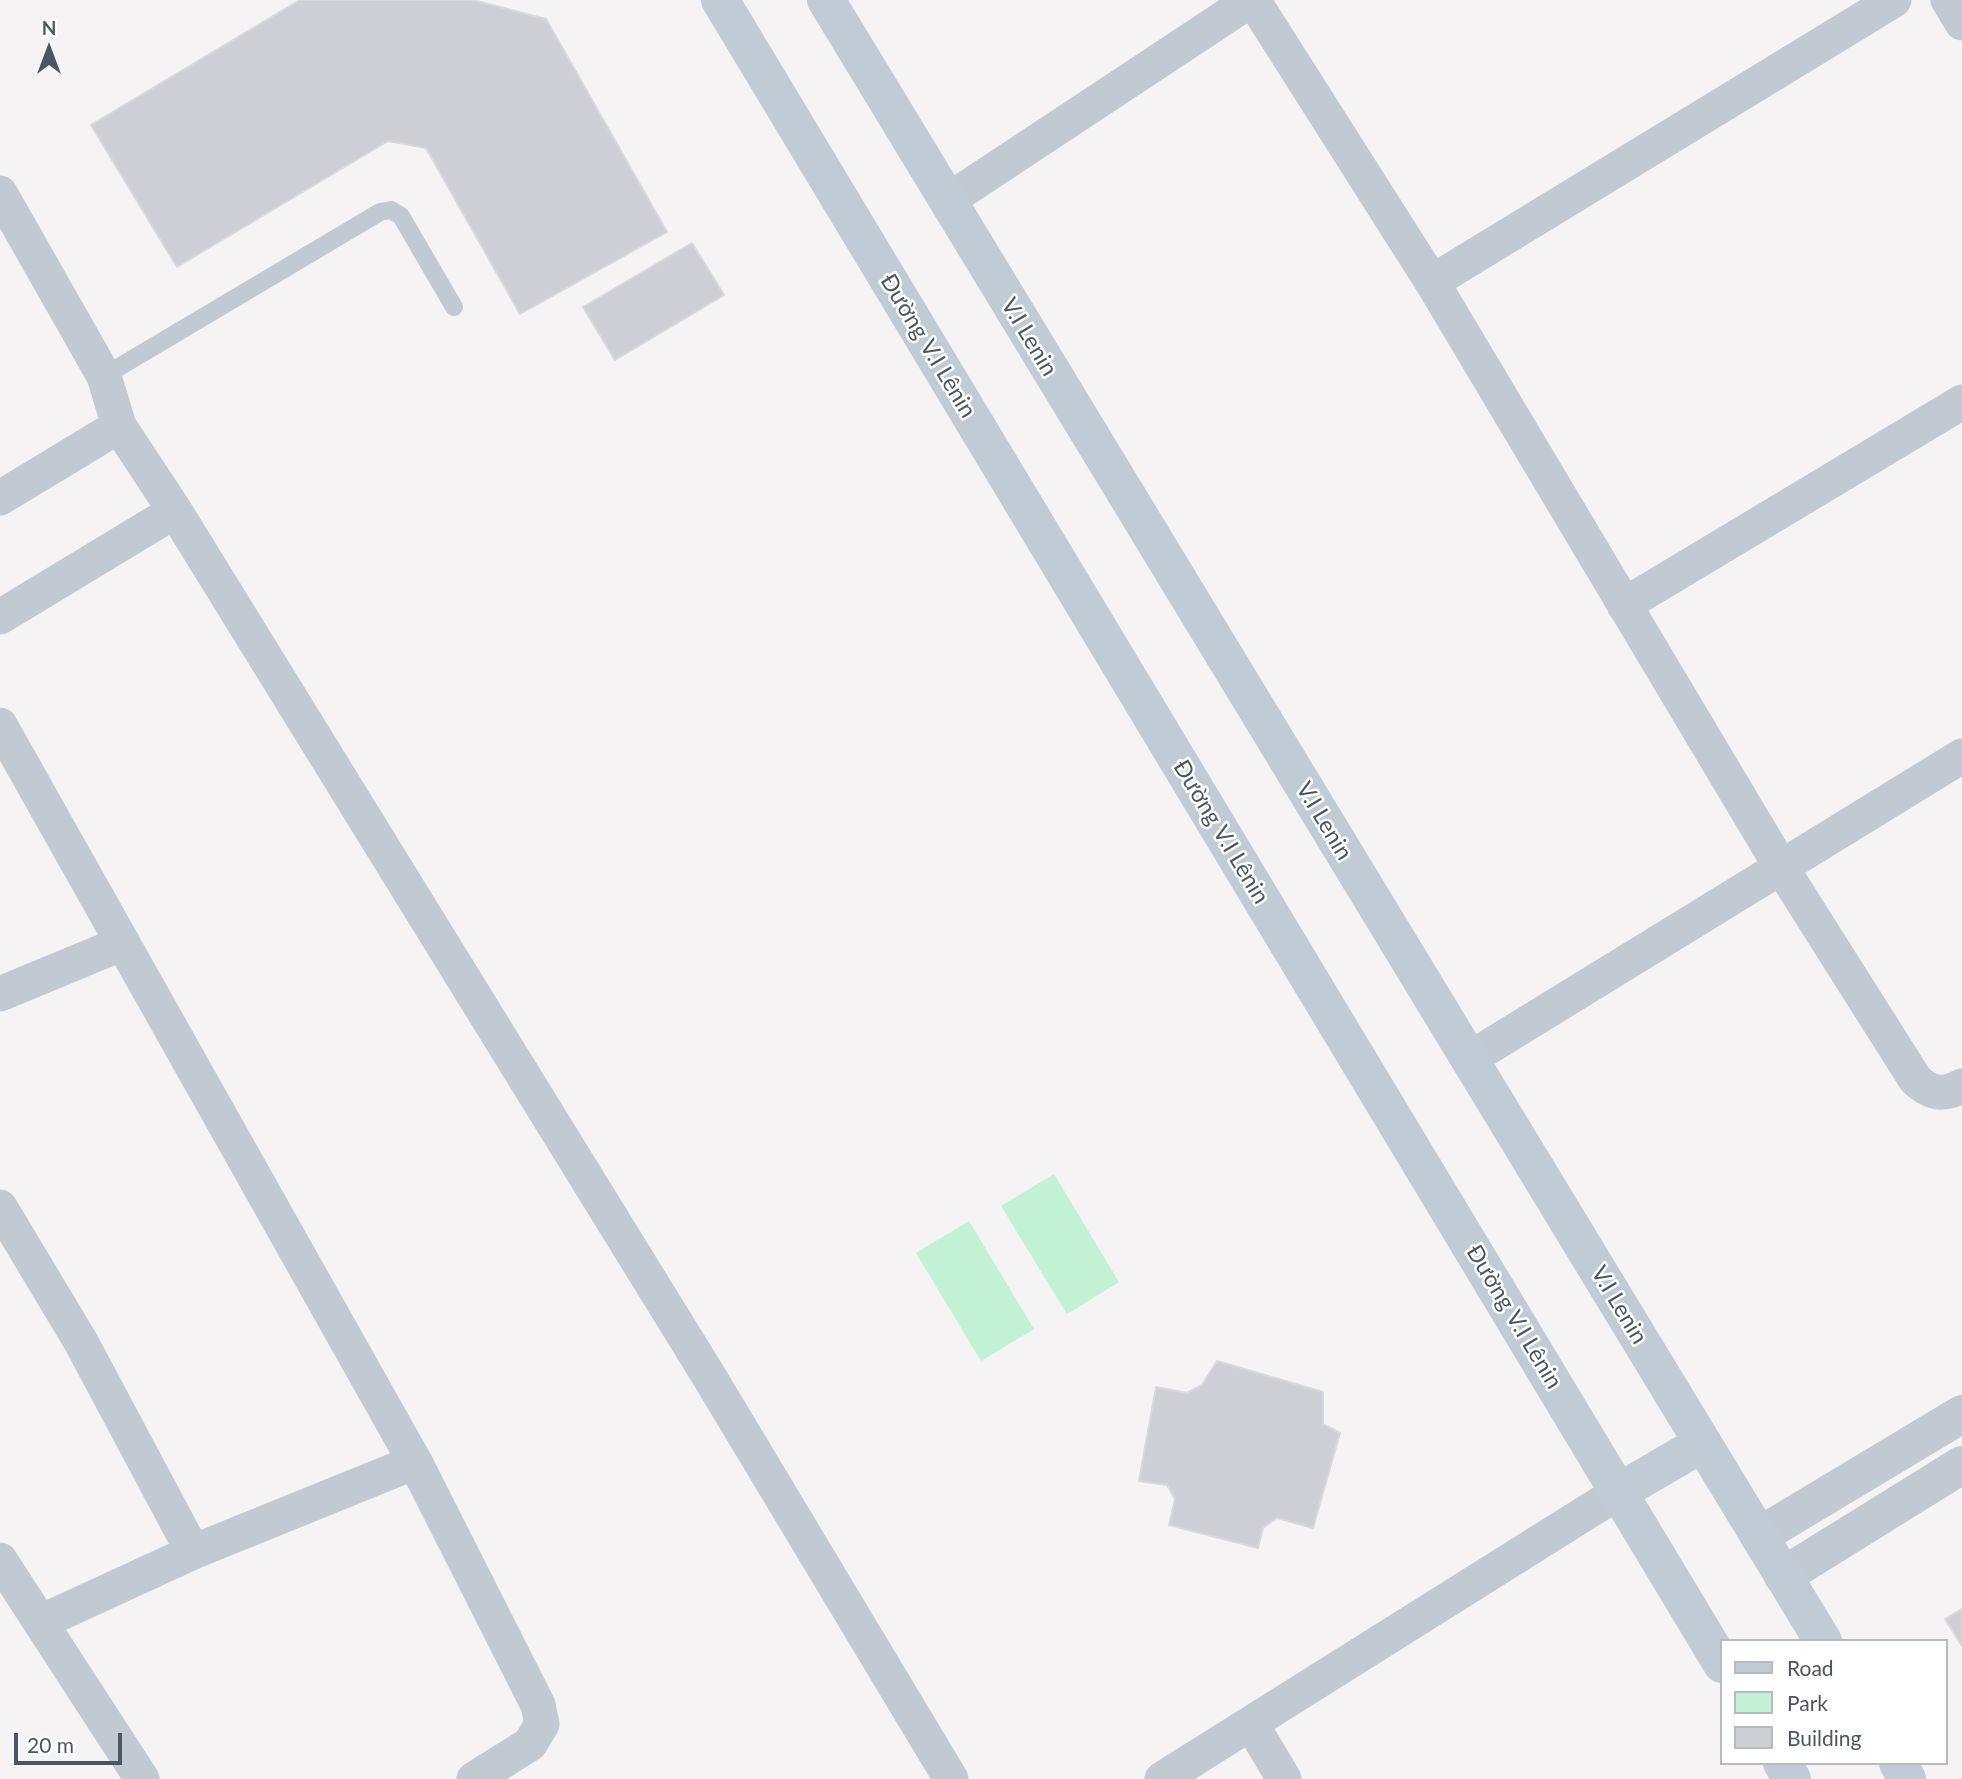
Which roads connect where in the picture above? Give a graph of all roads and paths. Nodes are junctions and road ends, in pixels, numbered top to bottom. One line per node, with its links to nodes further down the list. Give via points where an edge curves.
1 (720, 0): 30 (main road, Đường V.I Lênin)
2 (827, 0): 8 (main road, V.I Lenin)
3 (1252, 0): 8 (street); 9 (street)
4 (1894, 0): 9 (street)
5 (1948, 0): 6 (street)
6 (1962, 23)
7 (0, 193): 11 (street)
8 (947, 201): 23 (main road, V.I Lenin)
9 (1432, 282): 16 (street)
10 (454, 307): 11 (lane, via 401,216 391,210 380,212)
11 (104, 376): 13 (street)
12 (1962, 402): 16 (street)
13 (119, 426): 14 (street); 15 (street)
14 (0, 498)
15 (175, 511): 17 (street); 41 (street, via 700,1362)
16 (1624, 605): 20 (street)
17 (0, 617)
18 (0, 725): 21 (street)
19 (1962, 756): 20 (street)
20 (1781, 867): 23 (street); 24 (street, via 1914,1079 1936,1093)
21 (123, 943): 22 (street); 28 (street)
22 (0, 994)
23 (1469, 1059): 27 (main road, V.I Lenin)
24 (1962, 1086)
25 (0, 1208): 32 (street, via 80,1342)
26 (1962, 1414): 31 (street)
27 (1703, 1443): 30 (main road); 31 (main road, V.I Lenin)
28 (415, 1462): 32 (street); 40 (street, via 542,1716 539,1733 530,1744)
29 (1962, 1465): 34 (street)
30 (1619, 1493): 37 (main road, Đường V.I Lênin); 38 (street)
31 (1759, 1536): 34 (main road, V.I Lenin)
32 (193, 1552): 35 (street)
33 (0, 1560): 35 (street)
34 (1783, 1576): 36 (main road, V.I Lenin)
35 (41, 1622): 39 (street)
36 (1822, 1639)
37 (1720, 1661)
38 (1252, 1725): 42 (street); 43 (street)
39 (142, 1779)
40 (474, 1779)
41 (951, 1779)
42 (1162, 1779)
43 (1284, 1779)

